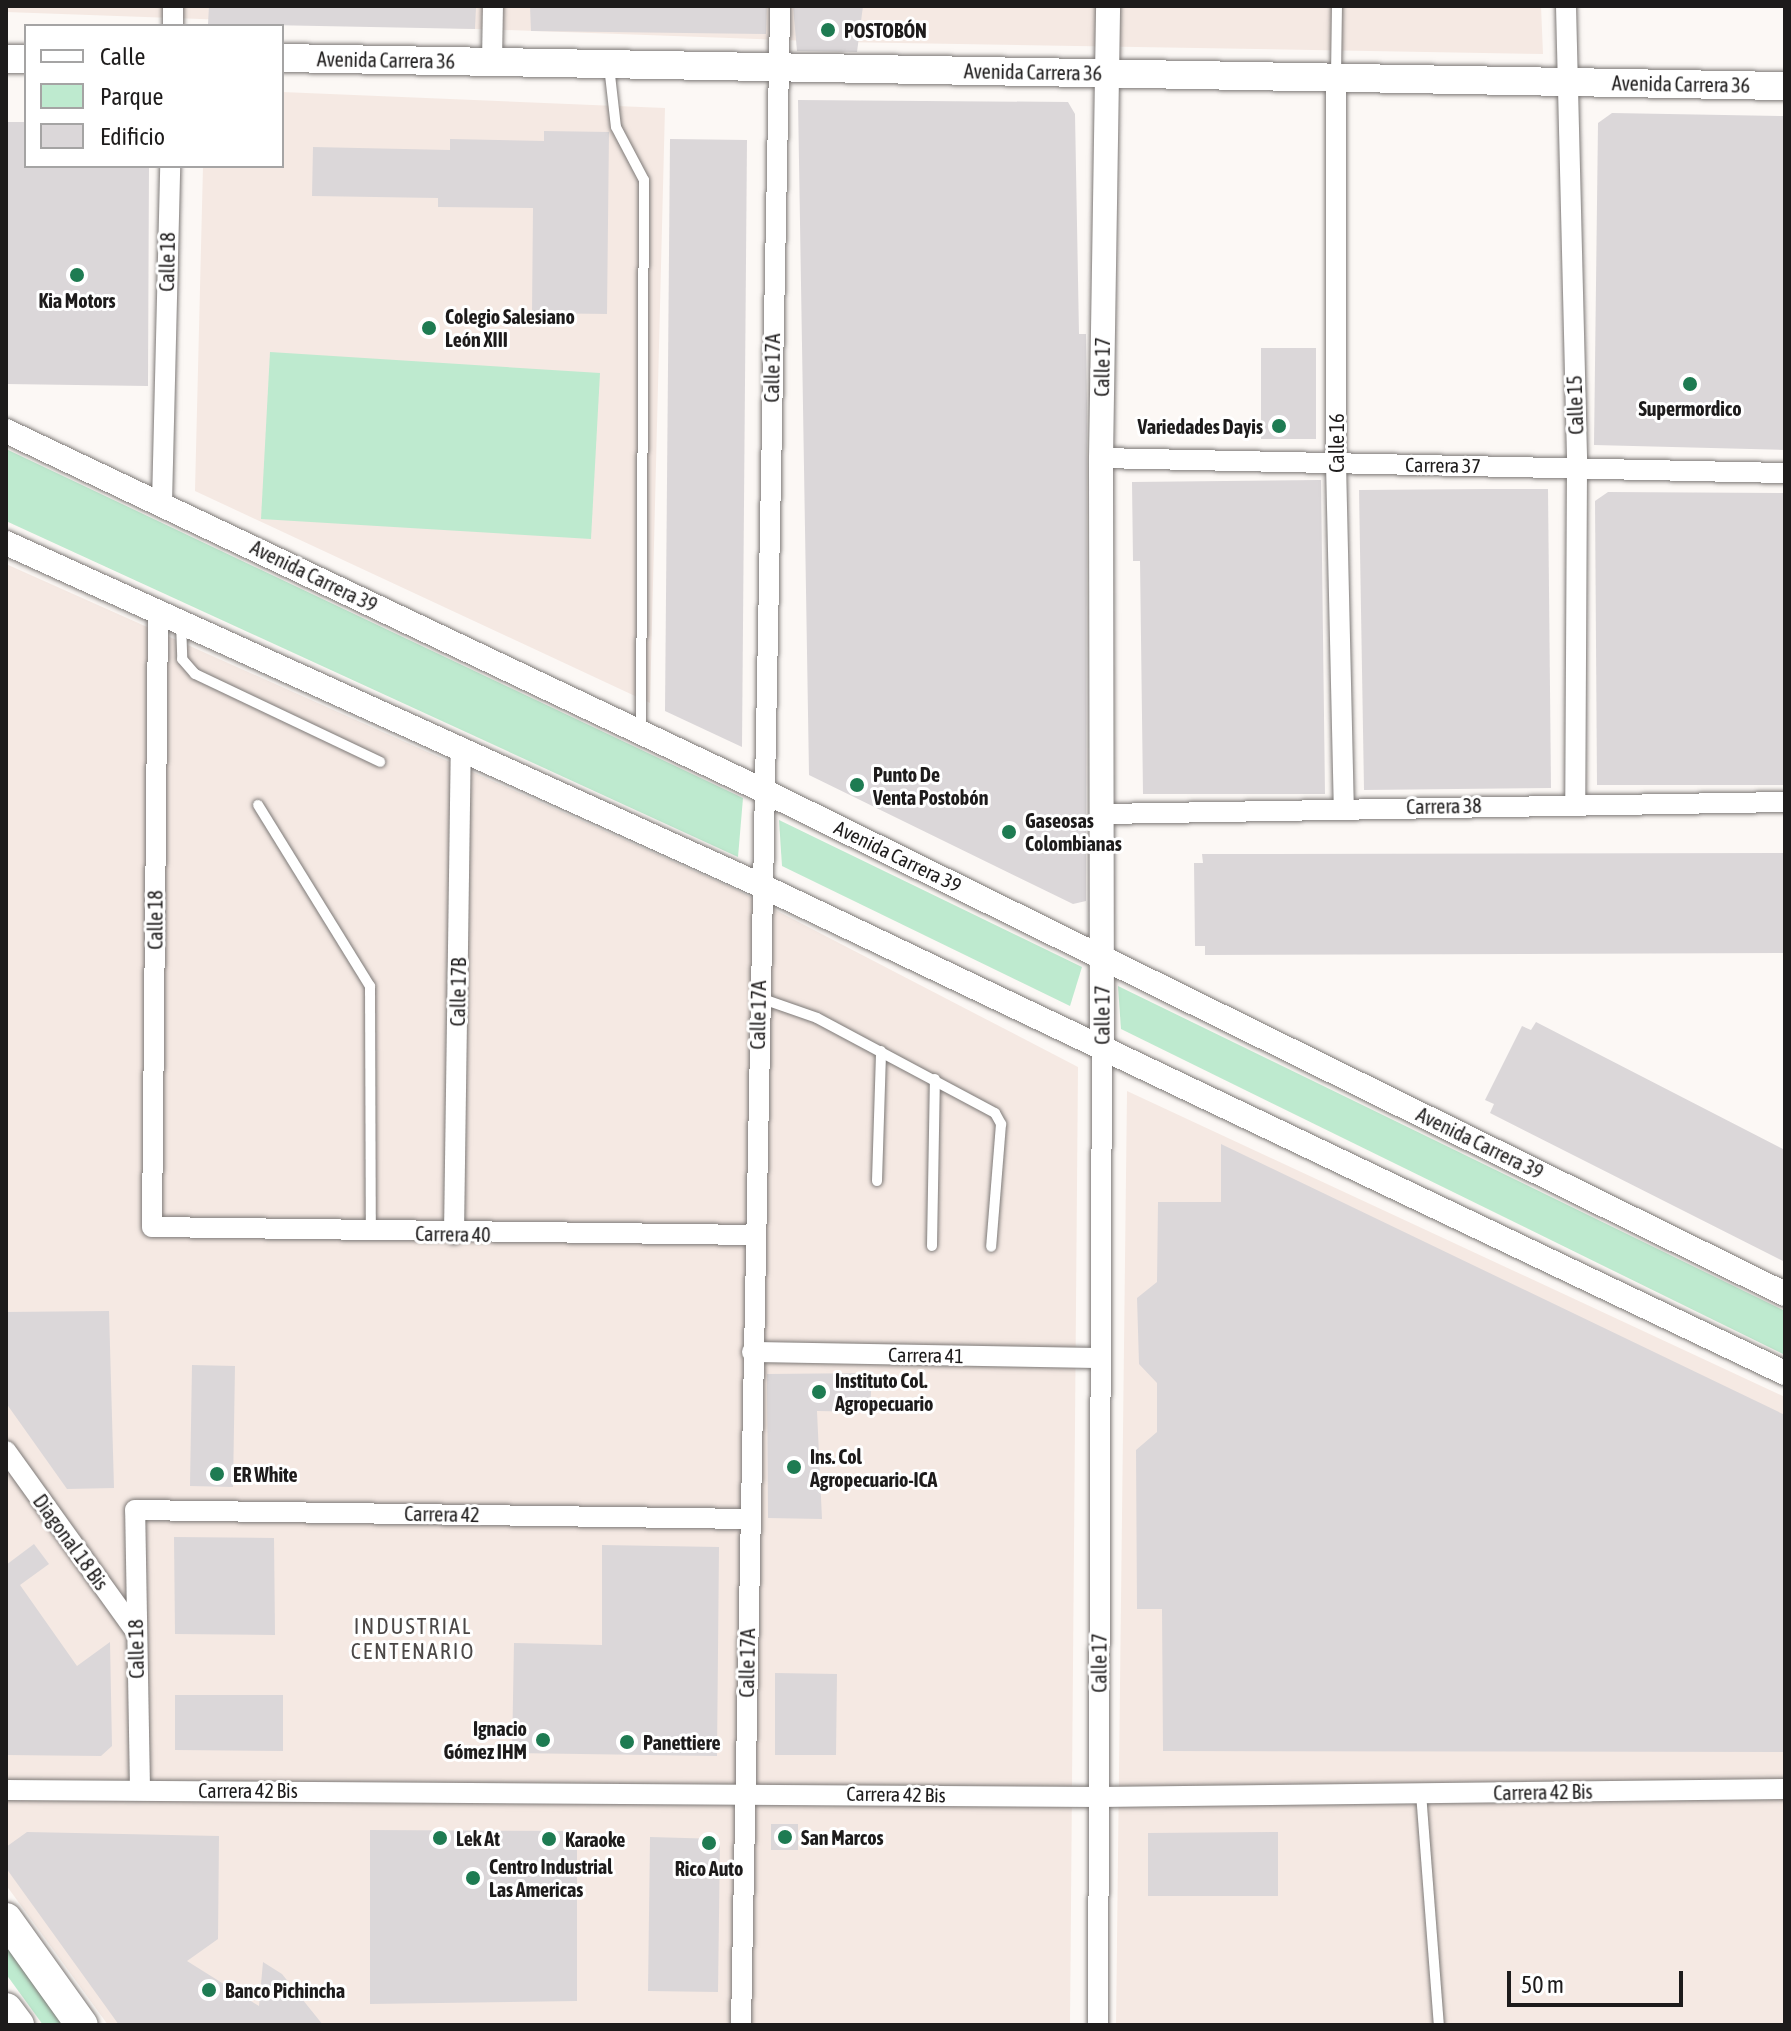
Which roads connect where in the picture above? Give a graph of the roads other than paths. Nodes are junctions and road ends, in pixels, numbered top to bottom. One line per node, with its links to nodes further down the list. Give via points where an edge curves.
1 (493, 6): 7 (street)
2 (780, 6): 9 (street, Calle 17A)
3 (1108, 6): 10 (street, Calle 17)
4 (1337, 6): 11 (lane)
5 (1566, 6): 12 (street, Calle 15)
6 (284, 58): 7 (main road, Avenida Carrera 36)
7 (492, 61): 8 (main road, Avenida Carrera 36)
8 (609, 63): 9 (main road, Avenida Carrera 36); 24 (lane, via 616,127 644,180)
9 (779, 66): 10 (main road, Avenida Carrera 36); 27 (street, Calle 17A)
10 (1106, 74): 11 (main road, Avenida Carrera 36); 16 (street, Calle 17)
11 (1336, 79): 12 (main road, Avenida Carrera 36); 17 (street, Calle 16)
12 (1566, 82): 13 (main road, Avenida Carrera 36); 18 (street, Calle 15)
13 (1785, 86)
14 (170, 168): 20 (street, Calle 18)
15 (6, 431): 20 (street, Avenida Carrera 39)
16 (1101, 458): 17 (street, Carrera 37); 32 (street, Calle 17)
17 (1336, 463): 18 (street, Carrera 37); 31 (street, Calle 16)
18 (1577, 468): 19 (street, Carrera 37); 30 (street, Calle 15)
19 (1785, 473)
20 (162, 503): 24 (street, Avenida Carrera 39)
21 (6, 543): 22 (street)
22 (158, 612): 23 (street); 40 (street, Calle 18)
23 (181, 622): 25 (street); 26 (lane, via 179,649 195,674)
24 (641, 732): 27 (street, Avenida Carrera 39)
25 (461, 749): 33 (street); 42 (street, Calle 17B)
26 (380, 762)
27 (762, 790): 33 (street, Calle 17A); 34 (street, Avenida Carrera 39)
28 (1785, 802): 30 (street, Carrera 38)
29 (258, 805): 41 (lane, via 370,986)
30 (1575, 805): 31 (street, Carrera 38)
31 (1344, 807): 32 (street, Carrera 38)
32 (1104, 814): 34 (street, Calle 17)
33 (760, 885): 35 (street, Calle 17A); 36 (street)
34 (1102, 956): 36 (street, Calle 17); 46 (street, Avenida Carrera 39)
35 (759, 997): 37 (lane, via 817,1018); 43 (street, Calle 17A)
36 (1102, 1046): 48 (street, Calle 17); 49 (street)
37 (881, 1051): 38 (lane); 39 (lane)
38 (935, 1079): 44 (lane); 45 (lane, via 986,1105 1001,1124)
39 (877, 1181)
40 (152, 1227): 41 (street, Carrera 40)
41 (371, 1232): 42 (street, Carrera 40)
42 (454, 1234): 43 (street, Carrera 40)
43 (755, 1235): 47 (street, Calle 17A)
44 (932, 1246)
45 (991, 1247)
46 (1785, 1294)
47 (752, 1352): 48 (street, Carrera 41); 52 (street, Calle 17A)
48 (1100, 1358): 59 (street, Calle 17)
49 (1785, 1373)
50 (6, 1451): 53 (street, Diagonal 18 Bis)
51 (135, 1510): 52 (street, Carrera 42); 53 (street, Calle 18)
52 (750, 1519): 57 (street, Calle 17A)
53 (136, 1632): 54 (street, Calle 18)
54 (140, 1789): 56 (street, Carrera 42 Bis); 57 (street, Carrera 42 Bis)
55 (1785, 1789): 58 (street, Carrera 42 Bis)
56 (6, 1790)
57 (745, 1792): 59 (street, Carrera 42 Bis); 64 (street, Calle 17A)
58 (1421, 1793): 59 (street, Carrera 42 Bis); 66 (lane)
59 (1099, 1797): 65 (street, Calle 17)
60 (6, 1919): 63 (highway)
61 (6, 2009): 62 (highway)
62 (18, 2025)
63 (82, 2025)
64 (741, 2025)
65 (1098, 2025)
66 (1439, 2025)

